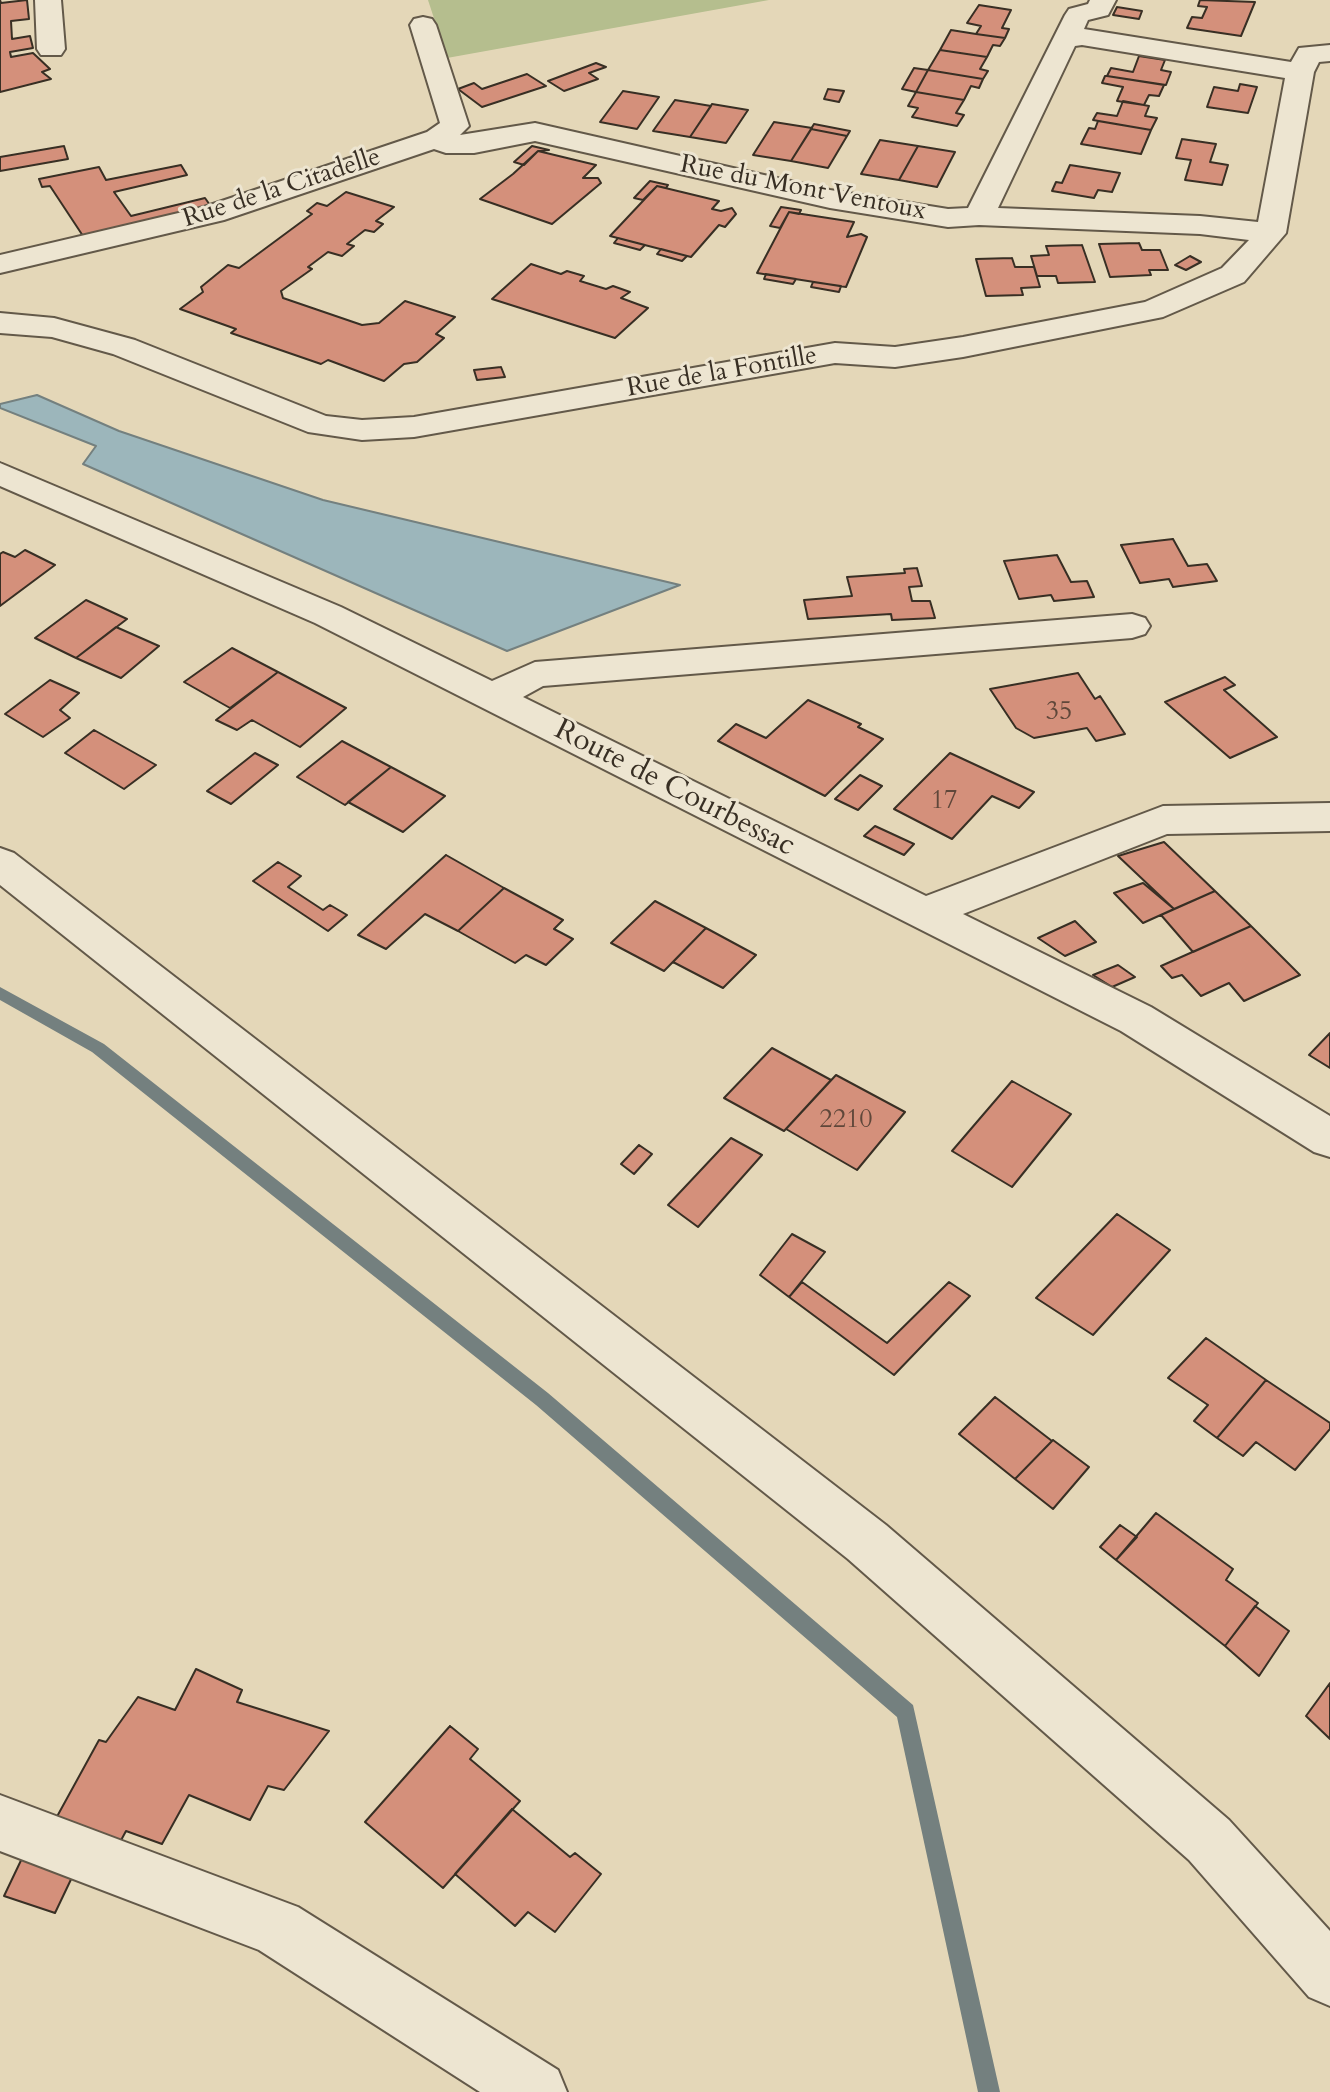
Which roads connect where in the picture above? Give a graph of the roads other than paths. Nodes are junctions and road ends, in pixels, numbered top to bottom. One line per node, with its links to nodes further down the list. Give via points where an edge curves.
1 (48, 0): 5 (street)
2 (1103, 0): 3 (street, via 1099,9)
3 (1069, 18): 7 (street, via 1082,37); 9 (street)
4 (423, 25): 8 (street, via 455,126)
5 (51, 49)
6 (1330, 53): 7 (street, via 1309,54)
7 (1300, 72): 10 (street)
8 (437, 138): 9 (street, Rue du Mont Ventoux, via 446,144 474,144 535,132 830,199 948,218); 11 (street, Rue de la Citadelle, via 213,214)
9 (979, 216): 10 (street, Rue du Mont Ventoux)
10 (1271, 233): 12 (street, Rue de la Fontille, via 1233,275 1152,310 895,357 821,355 414,427 362,430 320,425 124,347 54,328)
11 (0, 264)
12 (0, 323)
13 (0, 473): 15 (street, Route de Courbessac, via 328,615)
14 (1132, 626): 15 (street, via 535,674)
15 (492, 698): 18 (street, Route de Courbessac)
16 (1330, 817): 18 (street, via 1163,820)
17 (0, 863): 21 (street, via 867,1542 1209,1840)
18 (921, 914): 19 (street, Route de Courbessac, via 1136,1019)
19 (1330, 1139)
20 (0, 1823): 22 (street, via 277,1928)
21 (1330, 1976)
22 (536, 2092)

